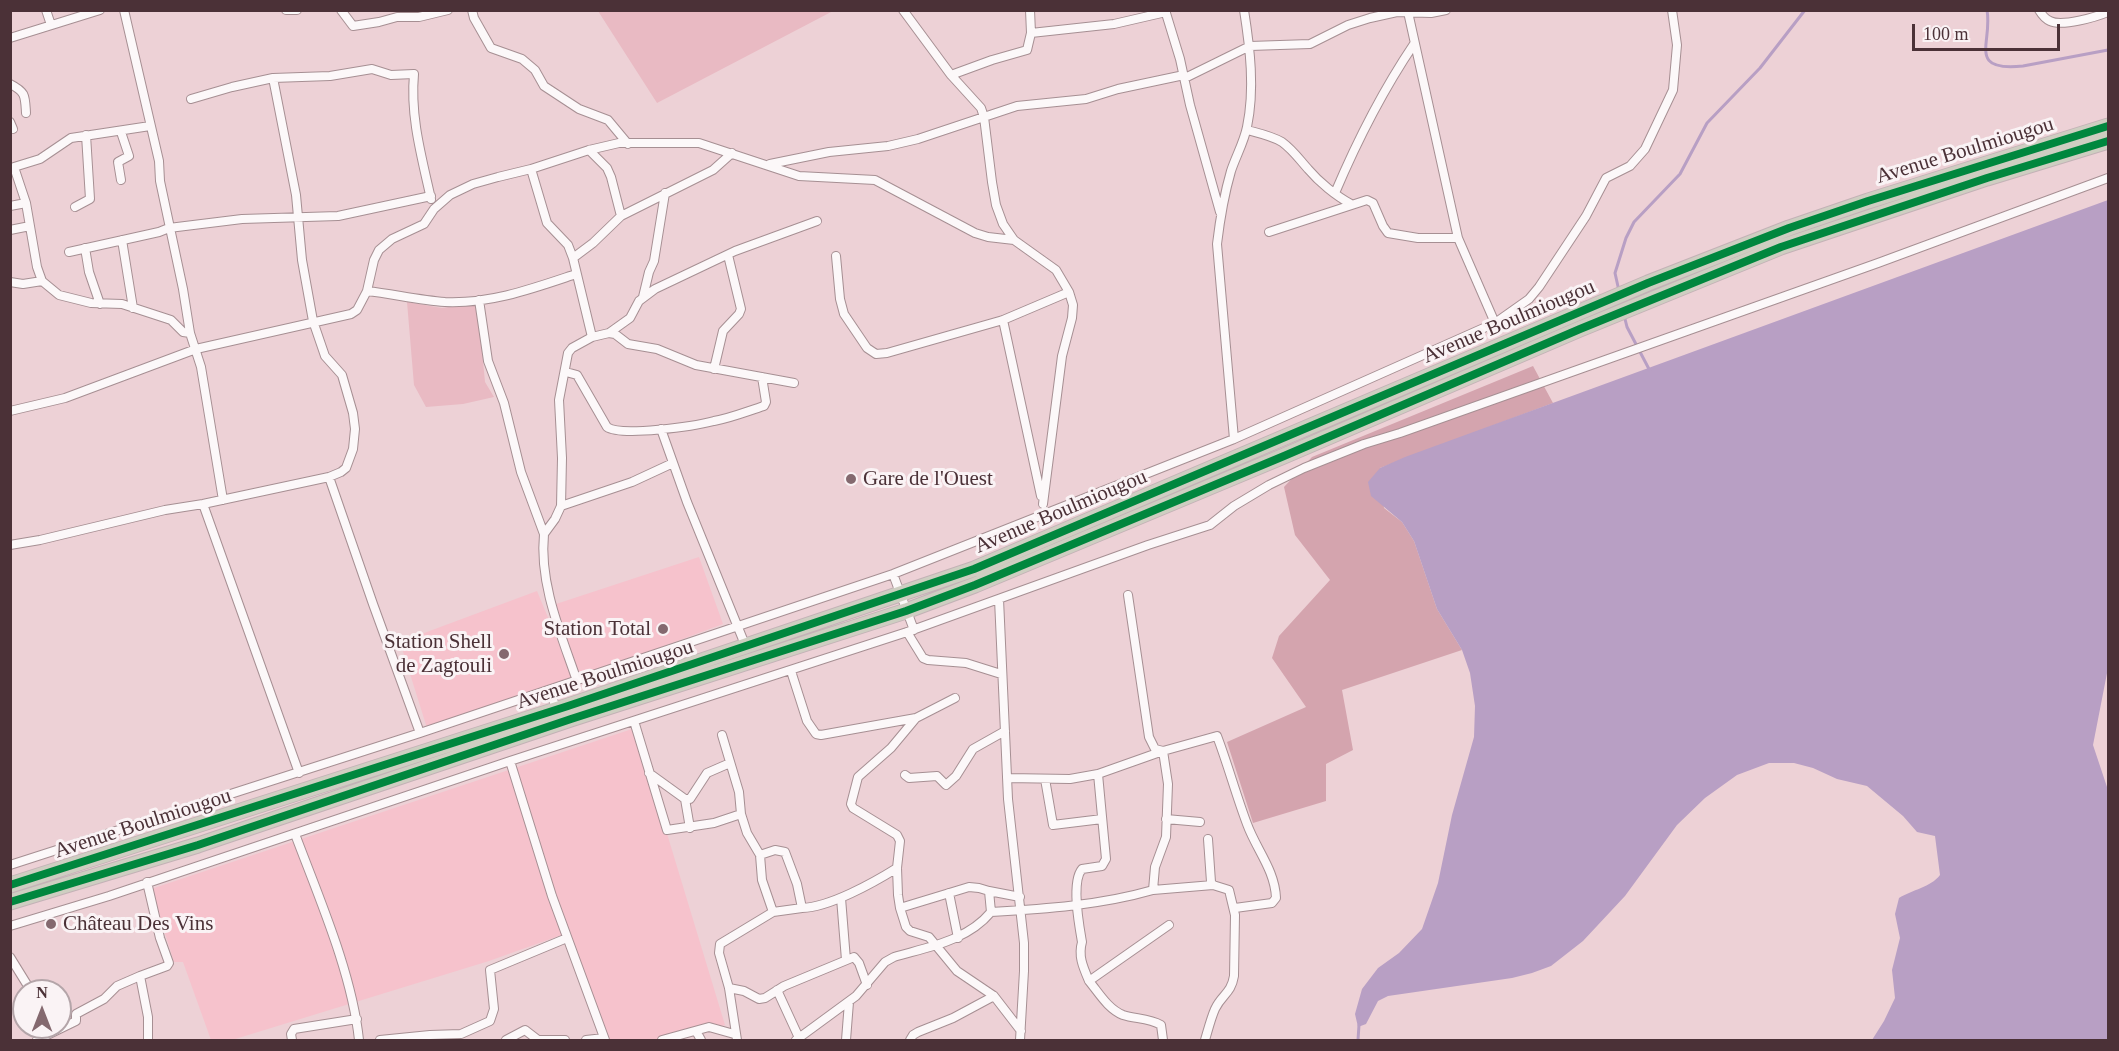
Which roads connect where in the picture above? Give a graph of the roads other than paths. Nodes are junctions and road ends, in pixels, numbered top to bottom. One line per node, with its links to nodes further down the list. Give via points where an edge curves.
1 (46, 10): 18 (street)
2 (100, 10): 18 (street)
3 (124, 10): 30 (street)
4 (286, 10): 5 (street)
5 (297, 10)
6 (341, 10): 7 (street, via 353,26)
7 (448, 10)
8 (472, 10): 36 (street, via 491,48 522,59 535,70 544,86 579,109 608,120)
9 (903, 10): 23 (street)
10 (1030, 10): 19 (street)
11 (1244, 10): 22 (street)
12 (1446, 10): 16 (street)
13 (1671, 10): 78 (street, via 1677,45 1673,90 1645,149 1630,166 1606,178 1539,287)
14 (2039, 10): 17 (street, via 2047,20 2057,23)
15 (1165, 11): 19 (street, via 1114,24); 24 (street)
16 (1408, 12): 21 (street); 22 (street, via 1356,21 1310,44)
17 (2109, 12)
18 (51, 25): 20 (street)
19 (1030, 33): 23 (street, via 1028,50)
20 (10, 38)
21 (1414, 44): 43 (street, via 1392,79); 59 (street)
22 (1250, 46): 24 (street); 32 (street)
23 (951, 75): 29 (street)
24 (1184, 76): 29 (street, via 1086,99 1017,106); 51 (street)
25 (273, 78): 27 (street); 45 (street, via 330,76 372,69 391,75 414,74 417,138); 52 (street)
26 (10, 84): 28 (street, via 21,89)
27 (191, 99)
28 (26, 113)
29 (984, 117): 39 (street, via 888,146 829,152); 61 (street, via 996,206)
30 (150, 126): 33 (street); 56 (street)
31 (2109, 126): 100 (highway, Avenue Boulmiougou, via 1789,228 1573,314 974,569)
32 (1247, 130): 43 (street, via 1285,144); 51 (street)
33 (121, 132): 34 (street); 42 (street, via 129,156 118,162)
34 (86, 135): 46 (street, via 71,138 40,159 14,167); 49 (street, via 90,199)
35 (2109, 141): 103 (highway, Avenue Boulmiougou, via 1772,250)
36 (628, 144): 37 (street); 38 (street, via 699,143)
37 (589, 150): 40 (street); 53 (street, via 607,168)
38 (732, 153): 39 (street); 44 (street, via 713,170)
39 (768, 165): 61 (street, via 799,176 875,180 975,233)
40 (531, 169): 50 (street, via 473,184 450,195); 66 (street, via 547,223 568,245)
41 (2109, 178): 102 (street, via 1364,444 1269,485 1210,525)
42 (121, 180)
43 (1335, 193): 47 (street)
44 (665, 194): 53 (street); 72 (street, via 654,261)
45 (431, 196): 50 (street); 52 (street, via 338,216)
46 (26, 203): 48 (street); 55 (street)
47 (1351, 204): 58 (street); 59 (street, via 1363,200 1373,203 1388,233)
48 (10, 206)
49 (75, 207)
50 (434, 209): 70 (street, via 424,224 392,239 379,250)
51 (1221, 213): 89 (street, via 1218,266)
52 (298, 216): 56 (street); 77 (street)
53 (621, 216): 66 (street)
54 (817, 220): 64 (street)
55 (30, 226): 57 (street); 68 (street)
56 (169, 228): 60 (street); 79 (street)
57 (10, 231)
58 (1269, 232)
59 (1458, 238): 78 (street)
60 (122, 240): 62 (street); 75 (street)
61 (1014, 240): 71 (street, via 1050,264)
62 (85, 248): 63 (street); 74 (street)
63 (69, 252)
64 (728, 255): 72 (street); 83 (street, via 741,309 723,331)
65 (836, 256): 76 (street, via 844,314 867,348 876,354)
66 (573, 258): 67 (street)
67 (576, 274): 73 (street, via 506,296); 81 (street)
68 (42, 281): 69 (street); 74 (street, via 59,295)
69 (10, 282)
70 (367, 291): 73 (street, via 444,302); 77 (street, via 351,314)
71 (1069, 292): 76 (street); 94 (street, via 1072,318 1062,357)
72 (643, 297): 80 (street, via 630,318)
73 (479, 300): 97 (street, via 488,361)
74 (100, 304): 75 (street, via 117,303)
75 (133, 308): 79 (street, via 172,321 183,332)
76 (1003, 320): 94 (street)
77 (313, 321): 82 (street); 91 (street, via 325,356 346,384 355,429 346,468)
78 (1495, 323): 89 (street)
79 (190, 333): 82 (street)
80 (609, 333): 81 (street); 83 (street, via 628,344 657,349)
81 (592, 337): 84 (street, via 570,349)
82 (196, 349): 87 (street, via 65,398); 92 (street)
83 (714, 369): 85 (street)
84 (566, 372): 88 (street, via 576,375 610,429); 95 (street, via 559,407)
85 (762, 377): 86 (street); 88 (street, via 764,406 716,421)
86 (794, 382)
87 (10, 411)
88 (661, 429): 90 (street)
89 (1234, 439): 96 (street)
90 (673, 463): 95 (street, via 632,482); 104 (street)
91 (329, 477): 92 (street); 116 (street)
92 (223, 500): 93 (street)
93 (203, 504): 98 (street); 121 (street)
94 (1043, 504): 96 (street)
95 (561, 506): 97 (street)
96 (1045, 514): 99 (street)
97 (544, 534): 109 (street, via 549,594)
98 (10, 545)
99 (893, 574): 100 (street); 104 (street)
100 (901, 594): 103 (street); 106 (highway, Avenue Boulmiougou)
101 (1128, 595): 118 (street, via 1149,737 1155,749)
102 (999, 599): 105 (street); 108 (street)
103 (906, 611): 105 (street); 146 (highway, Avenue Boulmiougou, via 198,845)
104 (738, 628): 106 (street); 109 (street)
105 (911, 631): 107 (street); 108 (street, via 923,658 966,663)
106 (746, 647): 112 (highway, Avenue Boulmiougou)
107 (791, 671): 113 (street, via 807,722 816,734); 114 (street)
108 (1001, 674): 115 (street)
109 (576, 681): 110 (street)
110 (549, 690): 112 (street); 116 (street)
111 (955, 698): 113 (street)
112 (557, 710): 139 (highway, Avenue Boulmiougou)
113 (916, 718): 137 (street, via 891,748 858,777 851,800 853,808 897,835)
114 (634, 721): 119 (street); 122 (street)
115 (1005, 731): 124 (street, via 973,749 946,785 937,776); 125 (street)
116 (420, 733): 121 (street)
117 (722, 735): 120 (street)
118 (1163, 751): 123 (street); 130 (street, via 1168,784); 150 (street, via 1217,736 1248,827 1276,887 1272,903)
119 (510, 761): 133 (street); 156 (street)
120 (730, 763): 127 (street, via 707,773 690,799); 128 (street)
121 (299, 772): 136 (street)
122 (650, 772): 127 (street); 132 (street, via 667,830)
123 (1098, 774): 126 (street); 129 (street)
124 (905, 775)
125 (1007, 778): 126 (street); 145 (street)
126 (1045, 779): 129 (street, via 1053,825)
127 (685, 799): 132 (street)
128 (741, 814): 132 (street); 135 (street)
129 (1102, 819): 147 (street, via 1106,859 1102,866 1082,868 1078,873)
130 (1166, 819): 131 (street); 141 (street, via 1166,837 1155,867)
131 (1200, 822)
132 (690, 828)
133 (295, 834): 138 (street); 169 (street)
134 (1208, 839): 140 (street)
135 (760, 855): 148 (street, via 775,849 785,852); 152 (street, via 762,880)
136 (10, 865)
137 (897, 868): 144 (street); 149 (street)
138 (147, 882): 155 (street); 161 (street, via 169,963)
139 (10, 885)
140 (1213, 885): 141 (street); 150 (street, via 1229,890)
141 (1153, 890): 147 (street)
142 (989, 891): 143 (street, via 975,887); 145 (street); 153 (street)
143 (950, 893): 149 (street); 157 (street)
144 (841, 897): 148 (street); 160 (street)
145 (1020, 897): 151 (street)
146 (10, 902)
147 (1077, 905): 151 (street); 163 (street, via 1082,942 1079,950)
148 (802, 908): 152 (street)
149 (900, 908): 158 (street, via 906,927)
150 (1235, 908): 190 (street, via 1232,986 1216,1008)
151 (1021, 910): 153 (street); 171 (street)
152 (772, 912): 165 (street, via 720,944)
153 (991, 912): 157 (street)
154 (1169, 925): 163 (street)
155 (10, 926)
156 (567, 938): 174 (street); 181 (street, via 490,970 494,1009 490,1021 461,1034)
157 (958, 938): 158 (street)
158 (935, 944): 164 (street, via 885,962); 167 (street, via 957,971)
159 (10, 957): 162 (street)
160 (846, 960): 164 (street, via 857,959); 166 (street)
161 (140, 976): 170 (street, via 117,986 104,999 76,1014); 178 (street)
162 (24, 979)
163 (1089, 981): 189 (street, via 1109,1006 1121,1014 1161,1025)
164 (867, 985): 168 (street)
165 (729, 988): 166 (street, via 759,999); 173 (street)
166 (777, 990): 177 (street)
167 (994, 996): 171 (street); 187 (street, via 918,1032)
168 (849, 1002): 177 (street); 186 (street)
169 (357, 1019): 179 (street, via 294,1029); 180 (street)
170 (72, 1023)
171 (1021, 1030): 188 (street)
172 (696, 1031): 173 (street, via 714,1027); 176 (street); 185 (street)
173 (736, 1037)
174 (604, 1039): 184 (street)
175 (538, 1040): 182 (street, via 525,1030); 183 (street)
176 (667, 1040)
177 (798, 1040)
178 (148, 1041)
179 (292, 1041)
180 (359, 1041)
181 (380, 1041)
182 (506, 1041)
183 (566, 1041)
184 (586, 1041)
185 (700, 1041)
186 (846, 1041)
187 (910, 1041)
188 (1020, 1041)
189 (1163, 1041)
190 (1205, 1041)

